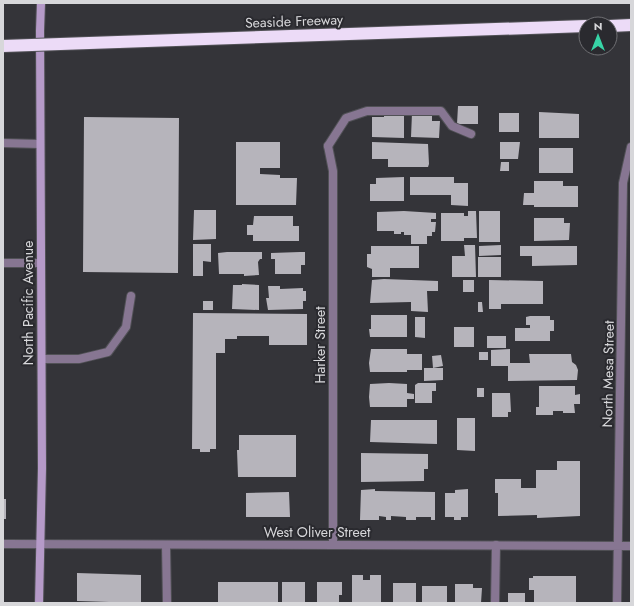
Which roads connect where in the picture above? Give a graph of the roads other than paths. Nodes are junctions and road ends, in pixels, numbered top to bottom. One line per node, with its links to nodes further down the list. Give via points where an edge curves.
1 (41, 3): 8 (main road, North Pacific Avenue)
2 (631, 25): 4 (highway)
3 (578, 26): 5 (highway, Seaside Freeway, bridge)
4 (618, 26)
5 (3, 46)
6 (471, 134): 17 (street, Harker Street, via 452,126 441,111 367,111 346,118 328,146 333,171)
7 (3, 143): 8 (street)
8 (40, 144): 12 (main road, North Pacific Avenue)
9 (631, 147): 10 (street, North Mesa Street, via 623,184)
10 (627, 260): 20 (street, North Mesa Street)
11 (3, 263): 12 (street)
12 (41, 263): 14 (main road, North Pacific Avenue)
13 (131, 296): 14 (street, via 126,327 108,352 79,359)
14 (42, 359): 16 (main road, North Pacific Avenue)
15 (3, 544): 16 (street, West Oliver Street)
16 (40, 544): 18 (street, West Oliver Street); 22 (main road, North Pacific Avenue)
17 (333, 544): 18 (street, West Oliver Street); 19 (street, West Oliver Street)
18 (166, 545): 23 (street)
19 (496, 545): 20 (street, West Oliver Street); 24 (street)
20 (617, 546): 21 (street, West Oliver Street); 25 (street, North Mesa Street)
21 (631, 546)
22 (39, 603)
23 (167, 603)
24 (495, 603)
25 (617, 603)

